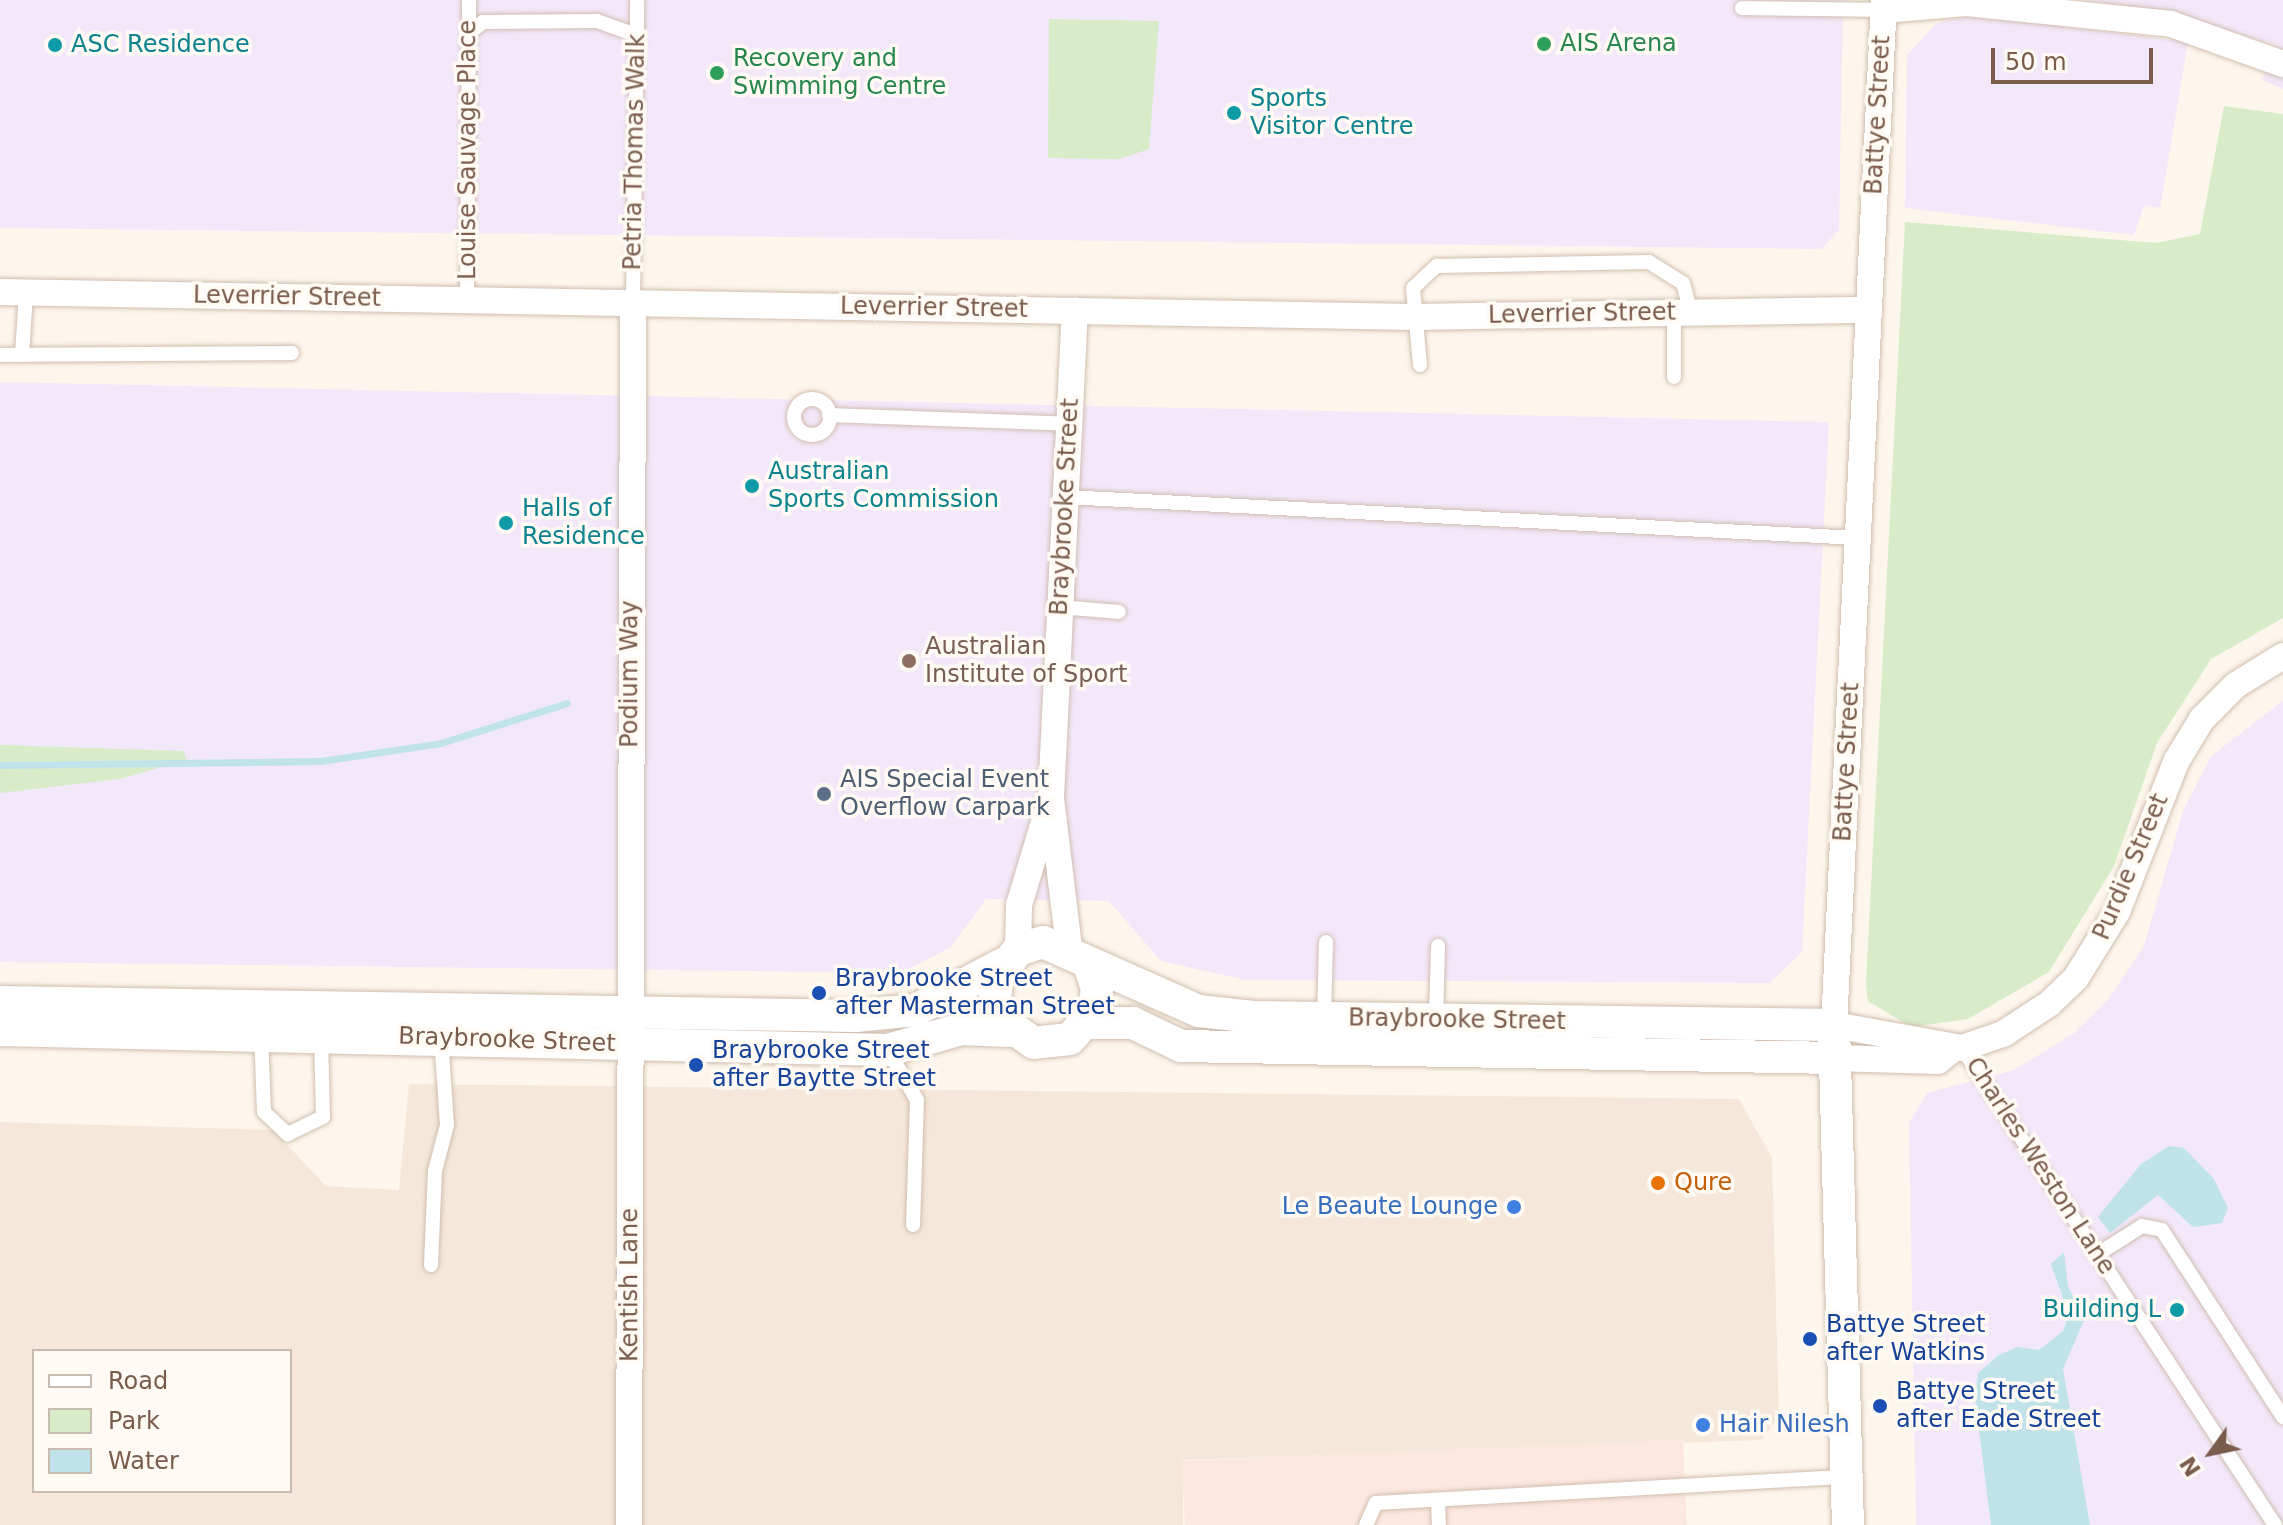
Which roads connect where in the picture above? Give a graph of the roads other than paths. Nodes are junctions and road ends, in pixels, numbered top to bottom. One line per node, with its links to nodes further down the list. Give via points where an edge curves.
1 (469, 0): 5 (lane, Louise Sauvage Place)
2 (637, 0): 6 (lane, Petria Thomas Walk)
3 (1884, 5): 4 (lane); 7 (street, via 1966,3 2171,24); 11 (street, Battye Street)
4 (1742, 8)
5 (469, 33): 6 (lane, via 483,22 597,21); 9 (lane, Louise Sauvage Place)
6 (636, 35): 10 (lane, Petria Thomas Walk)
7 (2283, 64)
8 (13, 293): 9 (street, Leverrier Street); 17 (lane)
9 (467, 300): 10 (street, Leverrier Street)
10 (633, 303): 12 (street, Leverrier Street); 37 (street, Podium Way)
11 (1869, 310): 13 (street, Leverrier Street); 23 (street, Battye Street)
12 (1075, 311): 14 (street, Leverrier Street); 21 (street, Braybrooke Street)
13 (1682, 313): 14 (street, Leverrier Street); 14 (lane, via 1683,283 1649,262 1466,263 1426,272 1413,288); 19 (lane)
14 (1414, 317): 18 (lane)
15 (292, 353): 17 (lane)
16 (0, 355): 17 (lane)
17 (22, 355)
18 (1420, 365)
19 (1674, 377)
20 (829, 415): 21 (lane)
21 (1069, 424): 22 (street, Braybrooke Street)
22 (1065, 497): 23 (lane); 24 (street, Braybrooke Street)
23 (1858, 538): 36 (street, Battye Street)
24 (1060, 607): 25 (lane); 27 (street, Braybrooke Street)
25 (1119, 612)
26 (2283, 656): 44 (street, Purdie Street, via 2236,685 2202,719 2177,760 2117,912 2076,978 2003,1034)
27 (1051, 798): 30 (street, Braybrooke Street); 31 (street, Braybrooke Street, via 1019,905)
28 (1326, 942): 33 (lane)
29 (1438, 946): 34 (lane)
30 (1079, 956): 31 (street, via 1043,942); 35 (street, via 1097,988); 41 (street, Braybrooke Street)
31 (1011, 957): 37 (street, Braybrooke Street, via 916,1010); 39 (street, via 995,999)
32 (0, 1002): 37 (street, Braybrooke Street)
33 (1324, 1018): 34 (street, Braybrooke Street); 41 (street, Braybrooke Street)
34 (1436, 1020): 36 (street, Braybrooke Street)
35 (1088, 1023): 39 (street, via 1058,1043 1034,1043); 41 (street, Braybrooke Street, via 1133,1023 1181,1046)
36 (1834, 1025): 44 (street, Purdie Street); 46 (street, Battye Street)
37 (631, 1028): 43 (street, Braybrooke Street); 45 (street, Braybrooke Street); 53 (street, Kentish Lane)
38 (0, 1030): 40 (street, Braybrooke Street)
39 (1012, 1031): 45 (street, Braybrooke Street, via 961,1029)
40 (261, 1033): 42 (street, Braybrooke Street); 42 (lane, via 264,1112 288,1134 323,1117)
41 (1252, 1033): 46 (street, Braybrooke Street)
42 (321, 1034): 43 (street, Braybrooke Street)
43 (441, 1037): 49 (lane, via 447,1125 435,1171)
44 (1958, 1048): 46 (street, Purdie Street, via 1938,1061); 48 (lane, Charles Weston Lane)
45 (888, 1050): 47 (lane, via 917,1100)
46 (1833, 1058): 51 (street, Battye Street)
47 (913, 1225)
48 (2098, 1254): 50 (lane, via 2142,1226 2162,1230); 57 (lane, Charles Weston Lane)
49 (431, 1265)
50 (2283, 1417)
51 (1847, 1477): 52 (lane); 56 (street, Battye Street)
52 (1438, 1500): 54 (lane, via 1376,1503); 55 (lane)
53 (629, 1525)
54 (1366, 1525)
55 (1439, 1525)
56 (1848, 1525)
57 (2275, 1525)

